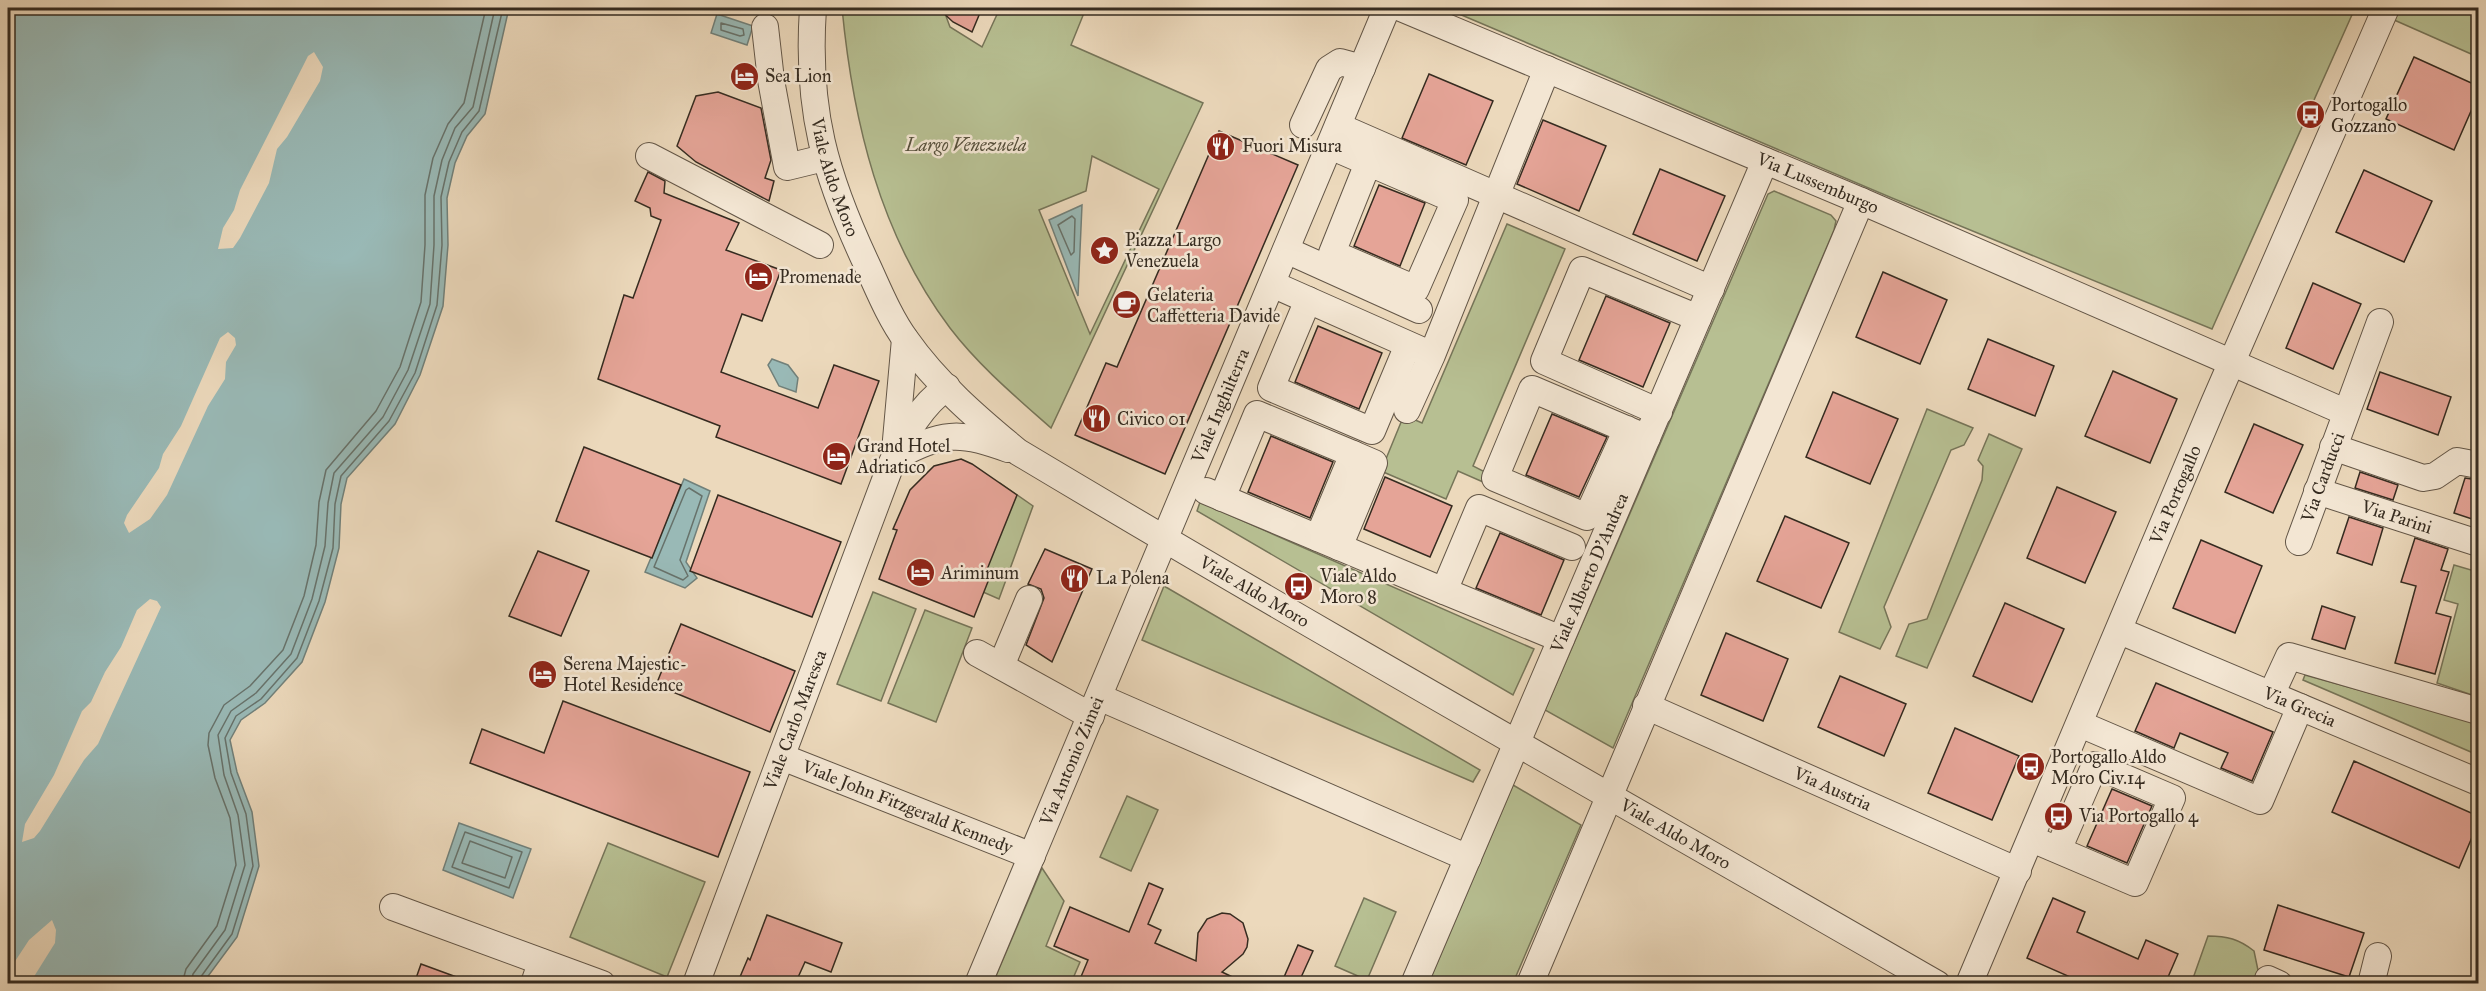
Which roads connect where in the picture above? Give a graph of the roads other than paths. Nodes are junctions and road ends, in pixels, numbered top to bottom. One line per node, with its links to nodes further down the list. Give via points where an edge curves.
1 (813, 8): 11 (street, Viale Aldo Moro, via 813,93)
2 (1388, 8): 6 (street, Viale Inghilterra)
3 (1401, 8): 7 (street, Via Lussemburgo)
4 (2386, 8): 28 (street, Via Portogallo)
5 (765, 27): 11 (street, via 787,167)
6 (1362, 68): 8 (street, via 1340,62 1329,69); 9 (street, Viale Inghilterra)
7 (1547, 69): 12 (street, Via Lussemburgo); 14 (street)
8 (1303, 125)
9 (1334, 136): 13 (street); 14 (street); 17 (street, Viale Inghilterra)
10 (649, 156): 16 (street, via 815,247)
11 (824, 158): 16 (street, Viale Aldo Moro)
12 (1765, 161): 15 (street, Via Lussemburgo); 19 (street, Viale Alberto D'Andrea)
13 (1368, 163): 13 (street, via 1455,200 1416,289 1332,253)
14 (1497, 195): 19 (street); 26 (street)
15 (1861, 201): 28 (street, Via Lussemburgo); 52 (street)
16 (851, 232): 24 (street, Viale Aldo Moro)
17 (1286, 250): 18 (street, Viale Inghilterra); 21 (street)
18 (1272, 284): 20 (street); 39 (street, Viale Inghilterra)
19 (1711, 289): 22 (street, Viale Alberto D'Andrea)
20 (1308, 300): 25 (street); 25 (street, via 1271,388 1372,431)
21 (1419, 310)
22 (1698, 318): 27 (street, via 1582,270); 33 (street, Viale Alberto D'Andrea)
23 (2380, 322): 31 (street)
24 (905, 339): 29 (street, Viale Aldo Moro); 37 (street, Viale Carlo Maresca)
25 (1408, 345): 26 (street)
26 (1432, 355): 32 (street)
27 (1544, 361): 30 (street); 33 (street)
28 (2232, 364): 31 (street, Via Carducci); 49 (street, Via Portogallo)
29 (947, 387): 36 (street, Viale Aldo Moro); 37 (street, Viale Carlo Maresca, via 932,398)
30 (1532, 389): 34 (street); 34 (street, via 1495,478 1587,516)
31 (2347, 406): 35 (street, Via Carducci)
32 (1407, 410)
33 (1659, 412): 34 (street, Viale Alberto D'Andrea)
34 (1637, 433): 50 (street, Viale Alberto D'Andrea)
35 (2333, 447): 38 (street, via 2423,477 2435,476 2457,461); 40 (street, Via Carducci)
36 (1018, 452): 37 (street, via 977,438 953,436 931,439); 42 (street, Viale Aldo Moro)
37 (895, 457): 58 (street, Viale Carlo Maresca)
38 (2478, 465)
39 (1189, 484): 41 (street); 42 (street, Viale Inghilterra)
40 (2317, 491): 44 (street, Via Carducci); 45 (street, Via Parini)
41 (1222, 498): 43 (street); 43 (street, via 1257,414 1374,463)
42 (1166, 540): 53 (street, Via Antonio Zimei); 57 (street, Viale Aldo Moro)
43 (1328, 542): 47 (street)
44 (2298, 542)
45 (2478, 543)
46 (1572, 547): 47 (street, via 1479,508)
47 (1444, 591): 50 (street)
48 (1029, 599): 53 (street, via 991,661)
49 (2120, 632): 51 (street, Via Grecia); 56 (street, Via Portogallo)
50 (1561, 639): 57 (street, Viale Alberto D'Andrea)
51 (2271, 695): 54 (street, Via Grecia); 55 (street, via 2289,656)
52 (1646, 706): 60 (street); 65 (street, Via Austria)
53 (1095, 707): 63 (street, Via Antonio Zimei); 64 (street)
54 (2300, 707): 56 (street, via 2260,801); 59 (street, Via Grecia)
55 (2478, 711)
56 (2080, 724): 61 (street, Via Portogallo)
57 (1517, 744): 60 (street, Viale Aldo Moro); 64 (street, Viale Alberto D'Andrea)
58 (782, 757): 63 (street, Viale John Fitzgerald Kennedy); 70 (street, Viale Carlo Maresca)
59 (2478, 782)
60 (1610, 798): 73 (street); 74 (street, Viale Aldo Moro)
61 (2032, 839): 62 (street); 65 (street, Via Portogallo)
62 (2058, 850): 62 (street, via 2095,765 2172,798 2135,883)
63 (1032, 856): 71 (street, Via Antonio Zimei)
64 (1468, 858): 72 (street, Viale Alberto D'Andrea)
65 (2018, 871): 75 (street, Via Portogallo)
66 (393, 907): 68 (street)
67 (2378, 956): 76 (street)
68 (538, 973): 69 (street)
69 (602, 984)
70 (696, 984)
71 (978, 984)
72 (1414, 984)
73 (1530, 984)
74 (1937, 984)
75 (1969, 984)
76 (2371, 984)

